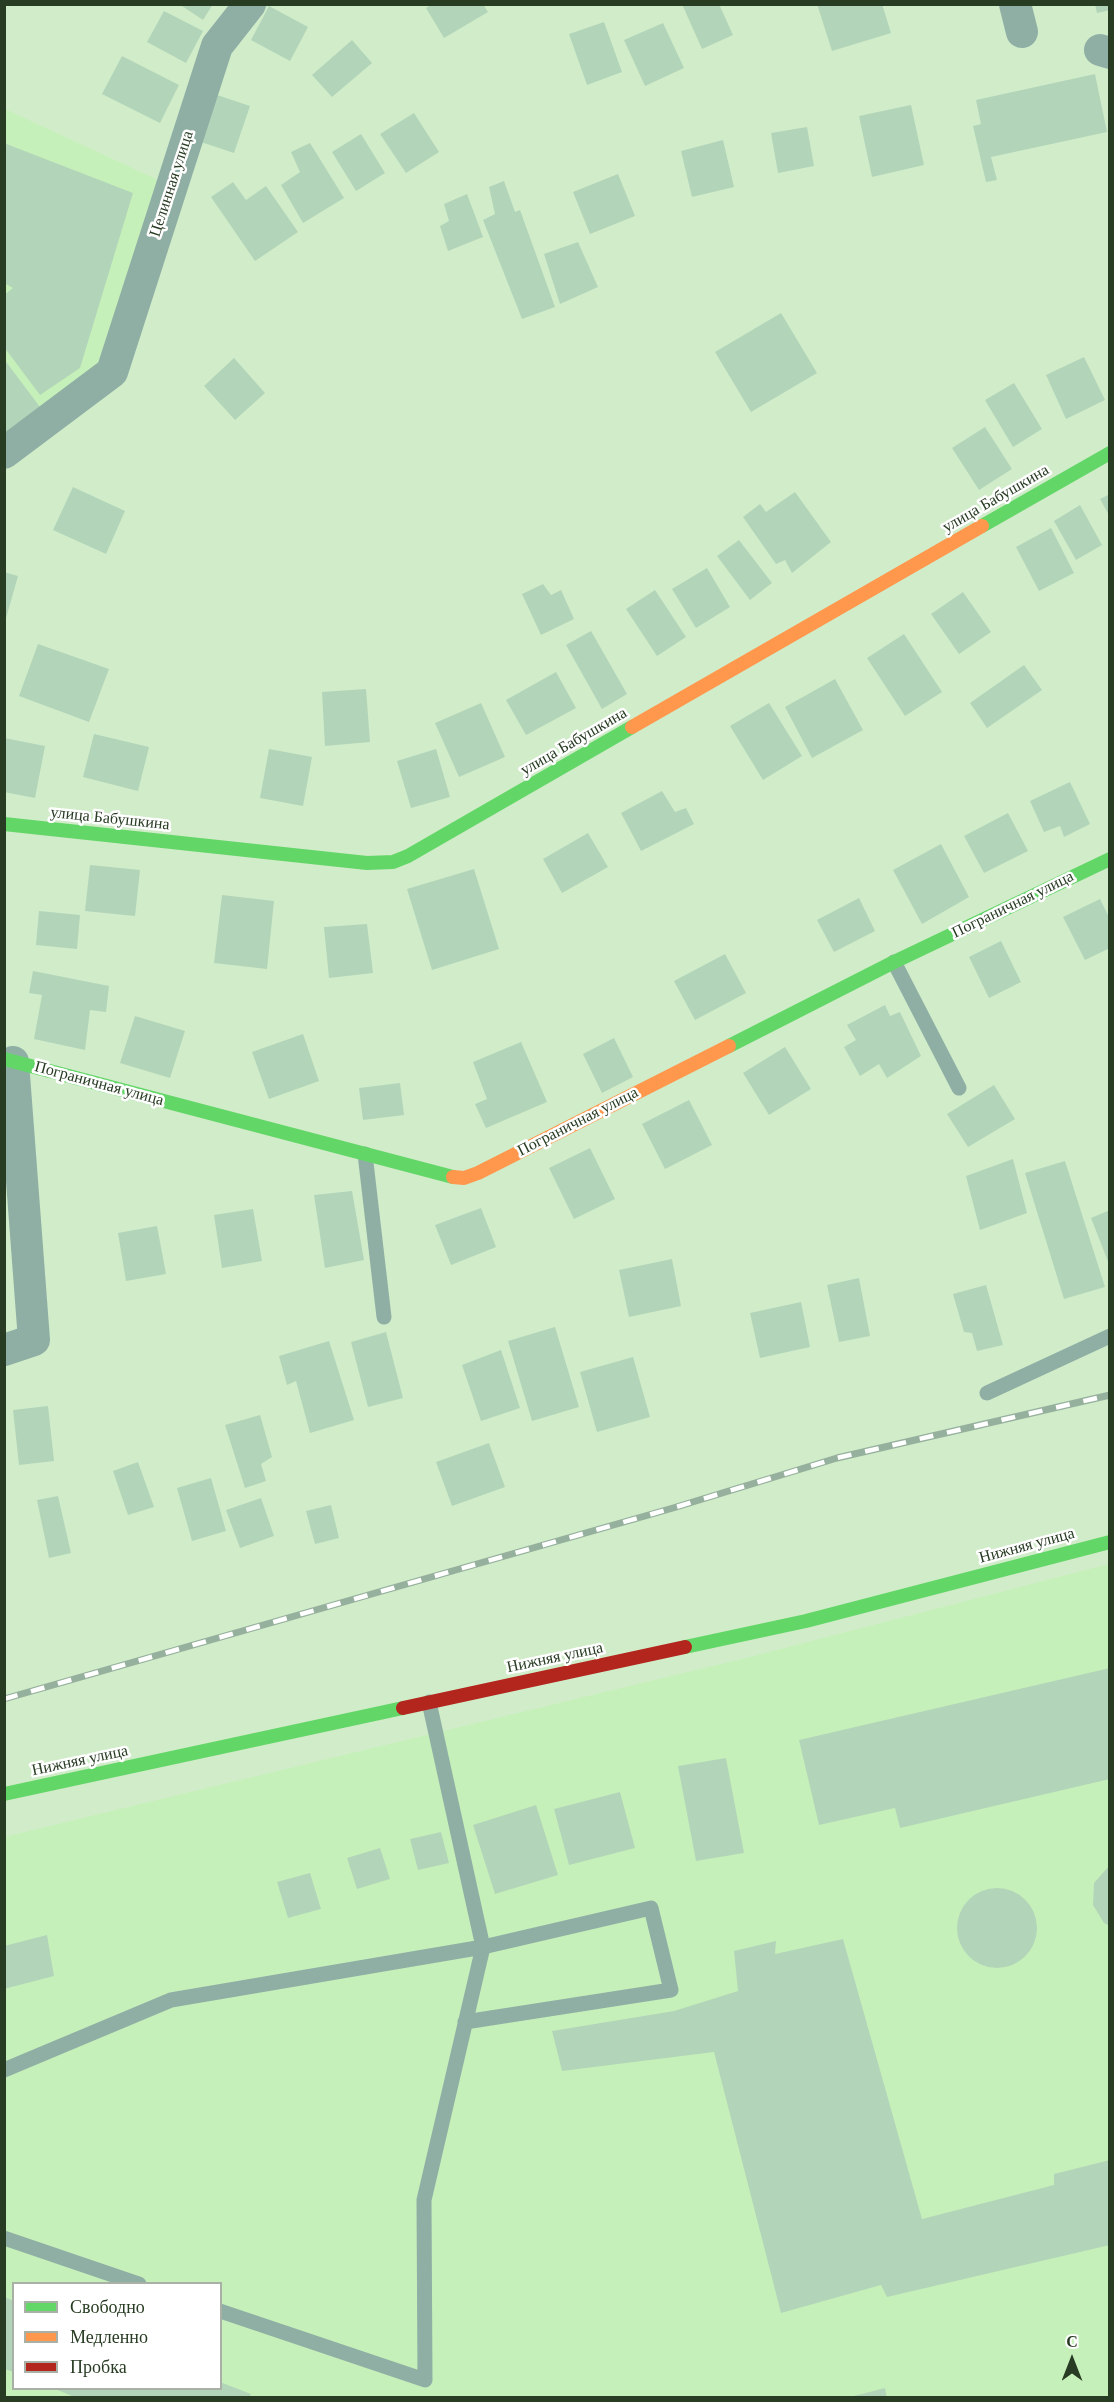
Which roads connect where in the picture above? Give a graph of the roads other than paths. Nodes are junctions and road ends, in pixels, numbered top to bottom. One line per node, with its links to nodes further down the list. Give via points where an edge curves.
1 (250, 4): 2 (street, Целинная улица, via 217,46 112,372)
2 (4, 453)
3 (1110, 453): 4 (street, улица Бабушкина, via 393,862 367,863)
4 (4, 825)
5 (1110, 859): 6 (street, Пограничная улица)
6 (894, 962): 8 (lane); 9 (street, Пограничная улица, via 478,1173 464,1178 448,1177)
7 (9, 1061): 9 (street, Пограничная улица); 12 (street, Пограничная улица, via 34,1340)
8 (959, 1088)
9 (365, 1154): 10 (lane)
10 (384, 1317)
11 (1110, 1336): 13 (lane)
12 (4, 1350)
13 (987, 1393)
14 (1110, 1542): 15 (street, Нижняя улица, via 806,1621)
15 (429, 1702): 16 (street, Нижняя улица); 17 (lane)
16 (4, 1794)
17 (483, 1947): 18 (lane); 18 (lane, via 651,1908 671,1990); 19 (lane, via 171,2000)
18 (465, 2022): 22 (lane, via 424,2200 425,2380)
19 (4, 2070)
20 (4, 2238): 21 (lane)
21 (136, 2282)
22 (222, 2312)

